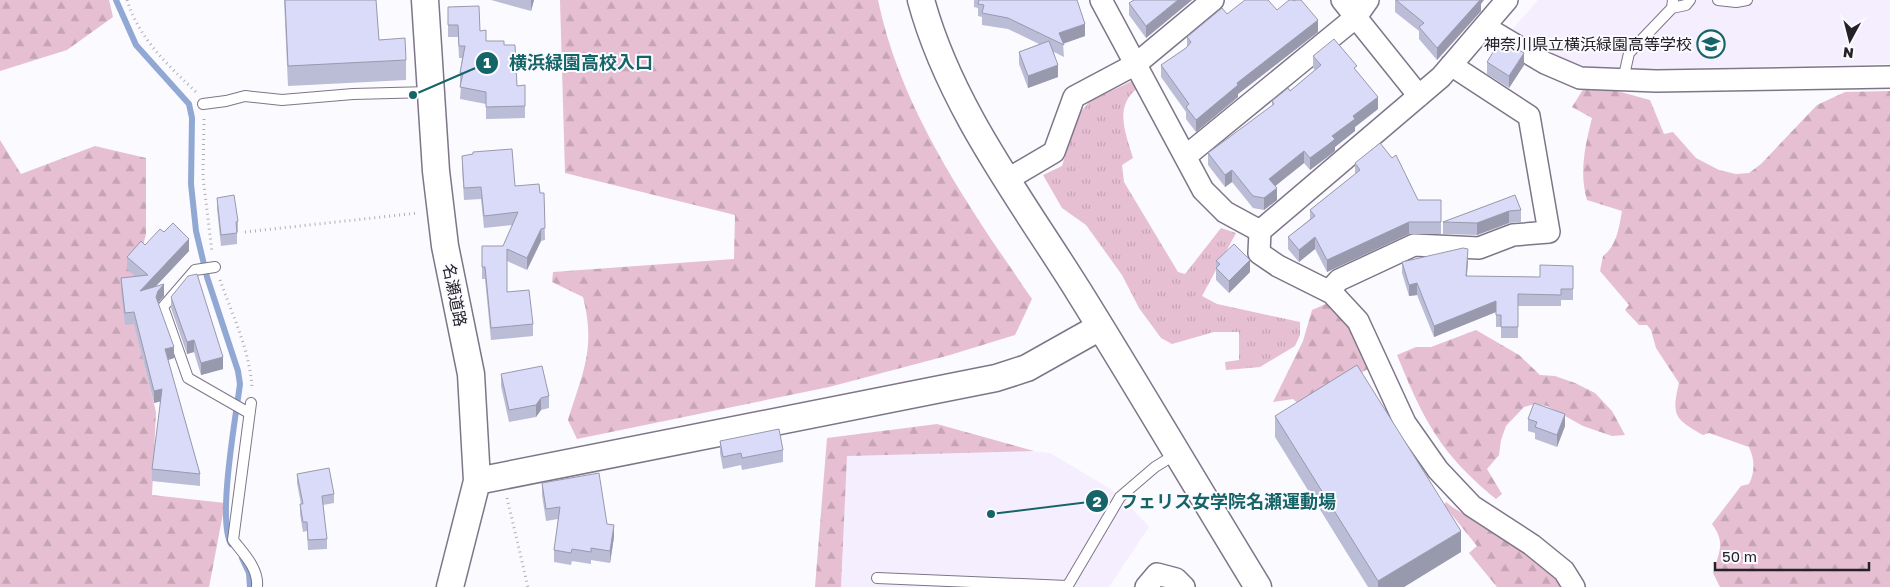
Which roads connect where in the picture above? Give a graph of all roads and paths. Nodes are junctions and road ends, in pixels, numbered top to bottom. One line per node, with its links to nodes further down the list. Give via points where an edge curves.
1 (127, 0): 21 (path, via 147,42 196,92)
2 (425, 0): 19 (street, 名瀬道路)
3 (921, 0): 23 (street, via 946,71)
4 (1101, 0): 15 (street)
5 (1213, 0): 15 (street)
6 (1342, 0): 13 (street)
7 (1368, 0): 13 (street)
8 (1507, 0): 14 (street)
9 (1690, 0): 12 (lane, via 1686,5)
10 (1718, 0): 11 (lane)
11 (1747, 0)
12 (1673, 4): 18 (lane, via 1630,53)
13 (1356, 17): 20 (street); 22 (street)
14 (1485, 27): 16 (street); 18 (street, via 1545,63 1580,78)
15 (1136, 64): 22 (street); 23 (street, via 1074,97 1054,152)
16 (1451, 65): 20 (street); 28 (street, via 1529,116 1550,232 1513,235 1479,248 1414,245 1339,280)
17 (1890, 76): 18 (street)
18 (1623, 80)
19 (431, 92): 21 (lane, via 282,100 245,96); 24 (street, 名瀬道路)
20 (1418, 96): 25 (street)
21 (203, 104): 27 (path, via 204,177)
22 (1186, 156): 25 (street, via 1203,190 1226,212)
23 (1008, 179): 29 (street)
24 (440, 211): 26 (path); 32 (street, 名瀬道路, via 471,374)
25 (1260, 231): 28 (street, via 1260,253 1278,266)
26 (244, 232)
27 (212, 267): 30 (path, via 249,368); 30 (lane, via 195,270 163,307 188,378 231,402)
28 (1329, 291): 42 (street, via 1358,321 1405,423 1438,470 1472,506 1532,545 1564,571)
29 (1100, 327): 31 (street); 32 (street, via 1027,368 996,378)
30 (250, 408): 36 (lane, via 233,540 249,560 258,578)
31 (1176, 454): 35 (lane, via 1120,497); 41 (street)
32 (477, 481): 37 (street, 名瀬道路)
33 (506, 493): 38 (path)
34 (876, 578): 35 (lane)
35 (1067, 586)
36 (257, 587)
37 (450, 587)
38 (528, 587)
39 (1146, 587): 40 (street, via 1157,574 1176,579)
40 (1184, 587)
41 (1258, 587)
42 (1574, 587)

